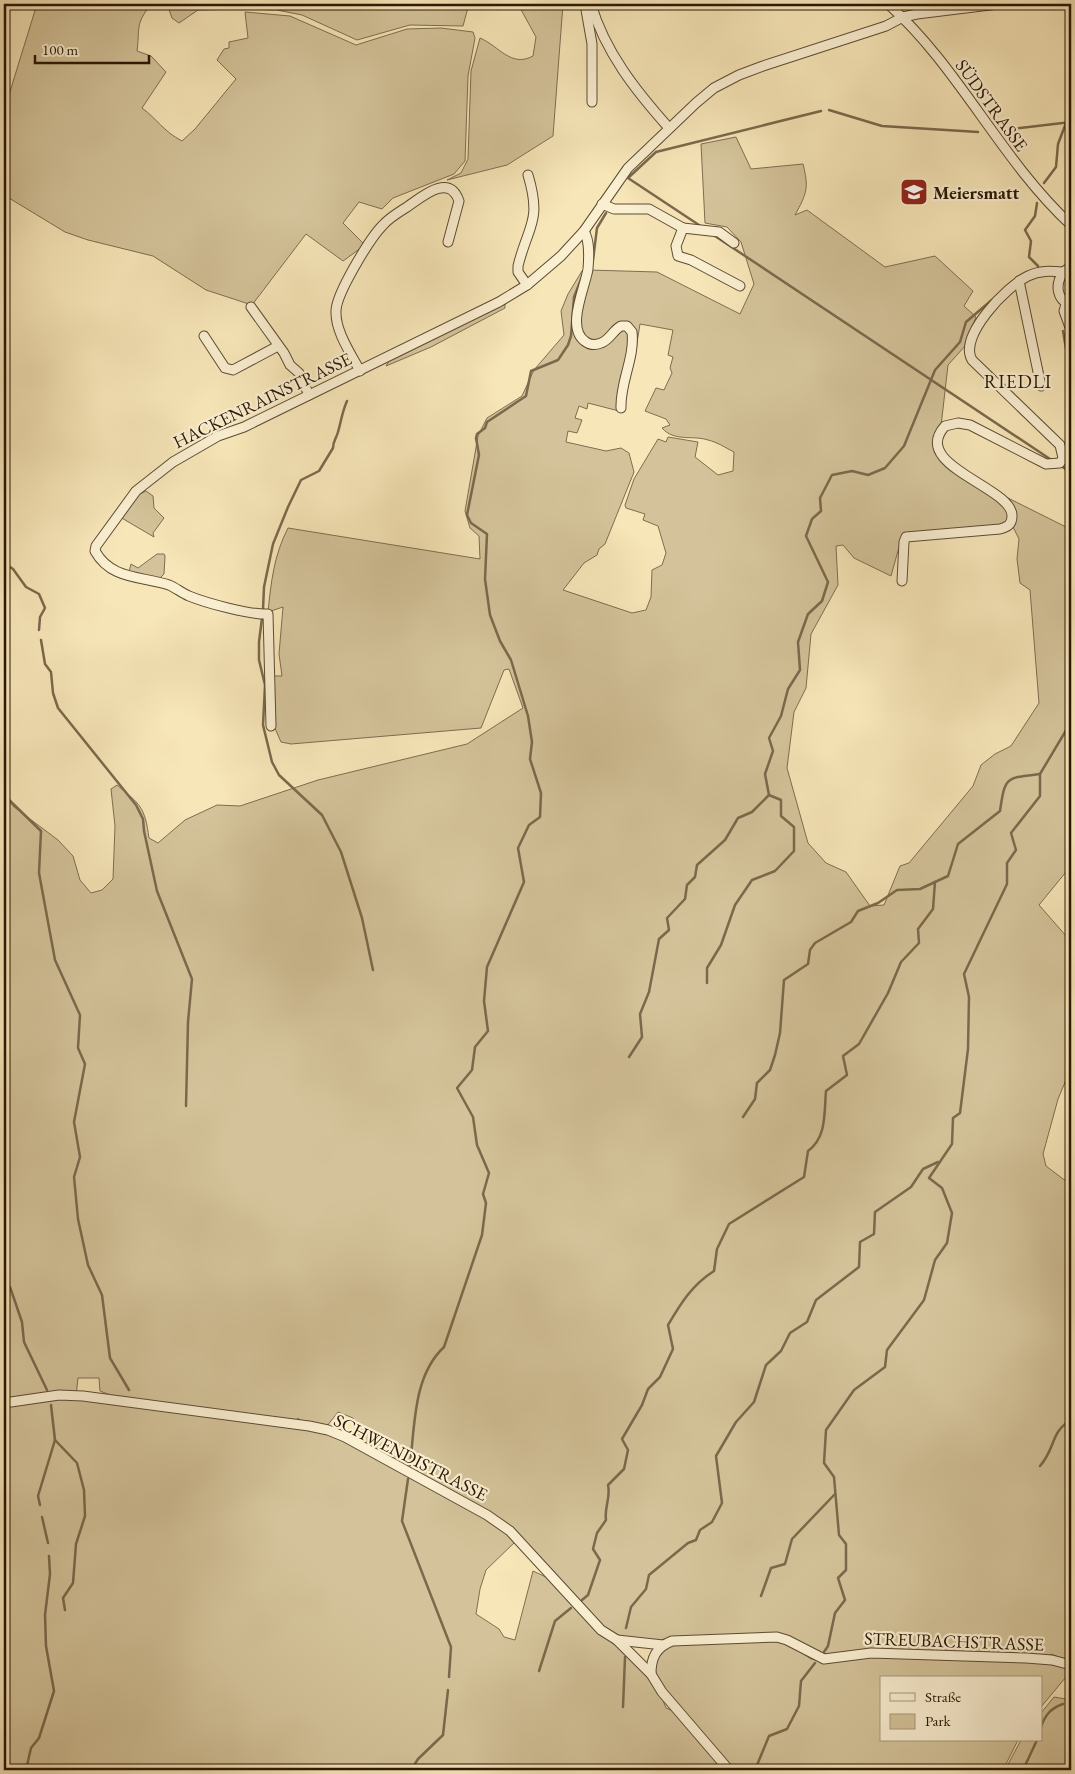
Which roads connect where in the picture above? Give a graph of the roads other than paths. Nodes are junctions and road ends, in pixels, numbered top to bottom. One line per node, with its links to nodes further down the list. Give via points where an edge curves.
1 (585, 4): 6 (street, via 592,44)
2 (590, 4): 7 (street, via 616,60)
3 (888, 4): 5 (street, SÜDSTRASSE)
4 (998, 4): 5 (street, HACKENRAINSTRASSE)
5 (903, 17): 7 (street, HACKENRAINSTRASSE, via 886,26 739,75 714,88); 10 (street, SÜDSTRASSE, via 1027,180)
6 (592, 102)
7 (669, 128): 9 (street, HACKENRAINSTRASSE, via 628,168)
8 (528, 176): 17 (street, via 535,215 518,266 518,272)
9 (602, 204): 11 (street, via 614,209 649,209); 12 (street, HACKENRAINSTRASSE)
10 (1071, 225)
11 (683, 228): 14 (street, via 720,232); 18 (street, via 676,246 678,256)
12 (584, 231): 17 (street, HACKENRAINSTRASSE); 27 (street, via 588,269 577,310 578,333 594,345 606,340 621,326 627,326 632,332)
13 (448, 242): 24 (street, via 458,201 453,190 446,187 431,190 382,226 343,288 336,311 342,336)
14 (734, 243)
15 (1067, 269): 16 (street, via 1041,272); 19 (street, via 1057,287 1061,299)
16 (1019, 281): 25 (street); 28 (street, via 997,300 973,335 968,351 972,360 1060,445 1063,458 1060,463 1046,464 970,425 945,426 938,438 937,447 941,454 1006,503 1012,511 1012,520 1000,529 906,537)
17 (527, 285): 24 (street, HACKENRAINSTRASSE)
18 (740, 286)
19 (1069, 305): 21 (street, via 1064,311)
20 (251, 307): 23 (street)
21 (1071, 330)
22 (204, 336): 23 (street, via 226,368 233,370)
23 (278, 346): 26 (street, via 299,373)
24 (360, 371): 26 (street, HACKENRAINSTRASSE)
25 (1041, 386)
26 (309, 395): 29 (street, HACKENRAINSTRASSE, via 218,436 152,477 136,491 94,551 111,570 131,578 169,585 187,596 204,601 268,614)
27 (621, 408)
28 (902, 581)
29 (271, 726)
30 (4, 1403): 31 (street, SCHWENDISTRASSE, via 60,1395 83,1396 328,1430 487,1515 510,1531 601,1630)
31 (617, 1640): 32 (street, STREUBACHSTRASSE); 34 (street, SCHWENDISTRASSE)
32 (662, 1645): 33 (street, STREUBACHSTRASSE, via 672,1641 776,1637 824,1659 871,1653 1026,1658); 34 (street, via 651,1663)
33 (1071, 1665)
34 (651, 1674): 35 (street, SCHWENDISTRASSE, via 662,1692)
35 (729, 1770)

